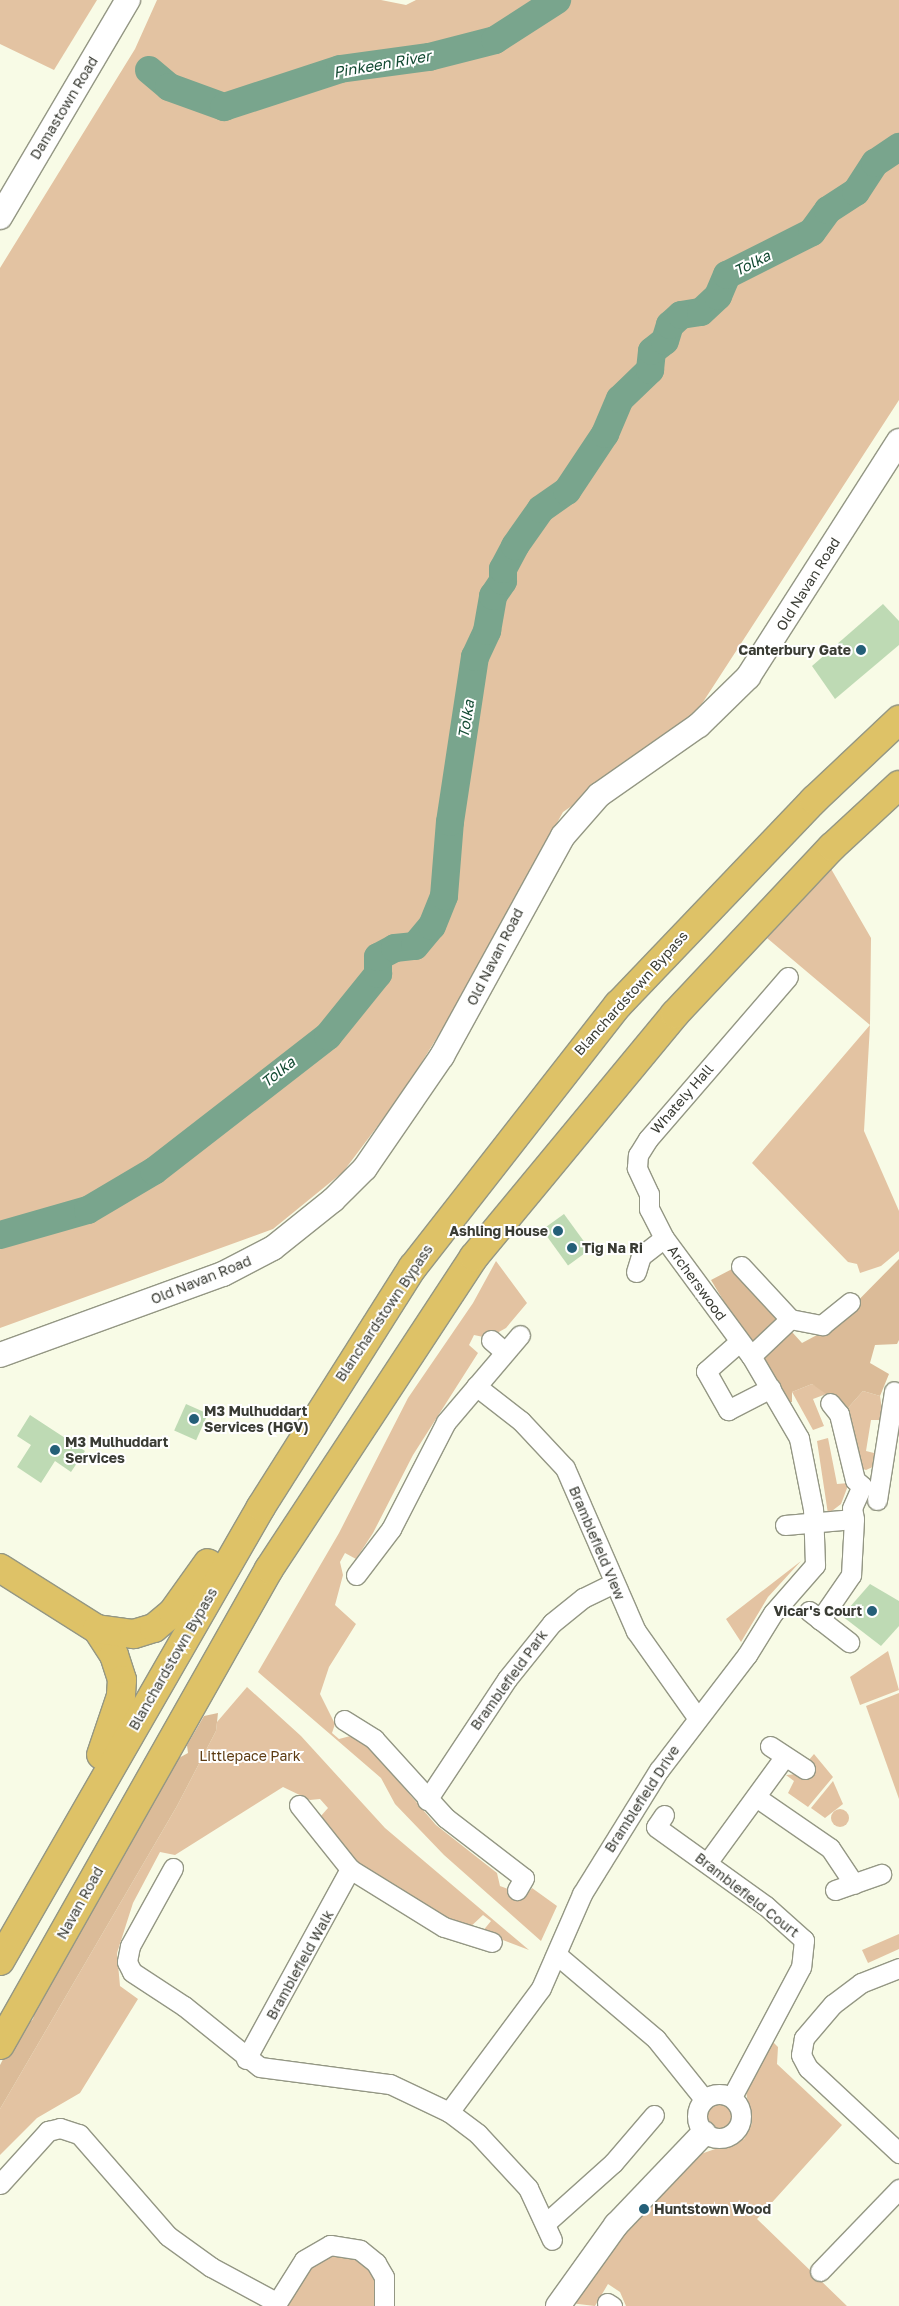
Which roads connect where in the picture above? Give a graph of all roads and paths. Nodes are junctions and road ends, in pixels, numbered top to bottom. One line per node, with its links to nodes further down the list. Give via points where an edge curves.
1 (128, 0): 2 (street, Damastown Road)
2 (0, 217)
3 (899, 441): 17 (street, Old Navan Road, via 748,677 699,725 599,795 563,836 442,1056 365,1168 333,1200 273,1248 222,1274)
4 (899, 720): 7 (highway, Blanchardstown Bypass, via 693,923)
5 (899, 785): 53 (highway, Navan Road, via 826,854 675,1014 474,1257 313,1498 160,1760)
6 (788, 977): 8 (street, Whately Hall, via 638,1155 649,1209)
7 (584, 1045): 31 (highway, via 504,1131 407,1259 173,1612 154,1628 134,1634); 46 (highway, Blanchardstown Bypass, via 413,1267 318,1413 170,1662)
8 (664, 1238): 10 (street, Archerswood, via 641,1256); 15 (street, Archerswood)
9 (742, 1266): 12 (street)
10 (636, 1272)
11 (850, 1302): 12 (street, via 822,1325)
12 (790, 1318): 15 (street)
13 (520, 1335): 16 (street)
14 (491, 1340): 16 (street)
15 (745, 1349): 19 (street, Archerswood); 19 (street, via 706,1372 728,1410)
16 (505, 1352): 18 (street)
17 (0, 1354)
18 (476, 1386): 29 (street, via 446,1422 391,1529); 30 (street, Bramblefield View, via 521,1421 565,1468)
19 (771, 1388): 26 (street, Archerswood, via 799,1438)
20 (894, 1391): 22 (street)
21 (830, 1403): 23 (street, via 839,1414 855,1480)
22 (881, 1477): 23 (street); 24 (street)
23 (862, 1486): 25 (street, via 852,1508)
24 (878, 1500)
25 (854, 1519): 26 (street); 32 (street, via 851,1575 814,1615)
26 (813, 1522): 27 (street); 33 (street, Archerswood, via 813,1572 773,1613)
27 (785, 1525)
28 (0, 1568): 31 (highway)
29 (356, 1575)
30 (614, 1583): 34 (street, Bramblefield View, via 642,1643); 38 (street, Bramblefield Park, via 583,1598 552,1623 502,1687)
31 (97, 1629): 46 (highway, via 120,1667 118,1711 110,1738 69,1815)
32 (849, 1642)
33 (748, 1655): 34 (street, Bramblefield Drive)
34 (697, 1717): 50 (street, Bramblefield Drive, via 586,1886 563,1931)
35 (344, 1720): 38 (street, via 374,1739)
36 (805, 1769): 37 (street, via 778,1751)
37 (756, 1797): 41 (street); 45 (street, via 830,1848)
38 (427, 1800): 47 (street, via 489,1854 524,1878)
39 (299, 1805): 43 (street)
40 (664, 1815): 41 (street, Bramblefield Court, via 656,1827)
41 (707, 1863): 55 (street, Bramblefield Court, via 804,1940 801,1967)
42 (173, 1868): 54 (street, via 130,1946 127,1962 132,1972 184,2006)
43 (350, 1869): 49 (street, via 429,1920); 54 (street, Bramblefield Walk)
44 (881, 1874): 45 (street)
45 (854, 1884): 48 (street)
46 (45, 1888): 51 (highway)
47 (517, 1890)
48 (836, 1890)
49 (483, 1935)
50 (557, 1955): 56 (street, via 656,2039); 57 (street, Bramblefield Drive, via 524,2015)
51 (0, 1961)
52 (899, 1968): 60 (street, via 861,1983 833,2004 804,2038 801,2054 808,2068)
53 (0, 2045)
54 (246, 2059): 57 (street, via 278,2072 390,2084)
55 (732, 2097): 56 (street, via 720,2093); 59 (street, via 741,2110 737,2129 721,2138)
56 (704, 2098): 59 (street, via 696,2117)
57 (449, 2112): 58 (street, via 507,2164 550,2231)
58 (654, 2115)
59 (704, 2133): 66 (street, via 616,2225)
60 (899, 2153)
61 (0, 2184): 64 (street, via 48,2131 60,2128 79,2134 168,2236 210,2267)
62 (899, 2189): 63 (street)
63 (820, 2271)
64 (276, 2304): 65 (street, via 304,2260 330,2245 360,2250 376,2263 384,2277)
65 (384, 2306)
66 (558, 2306)

